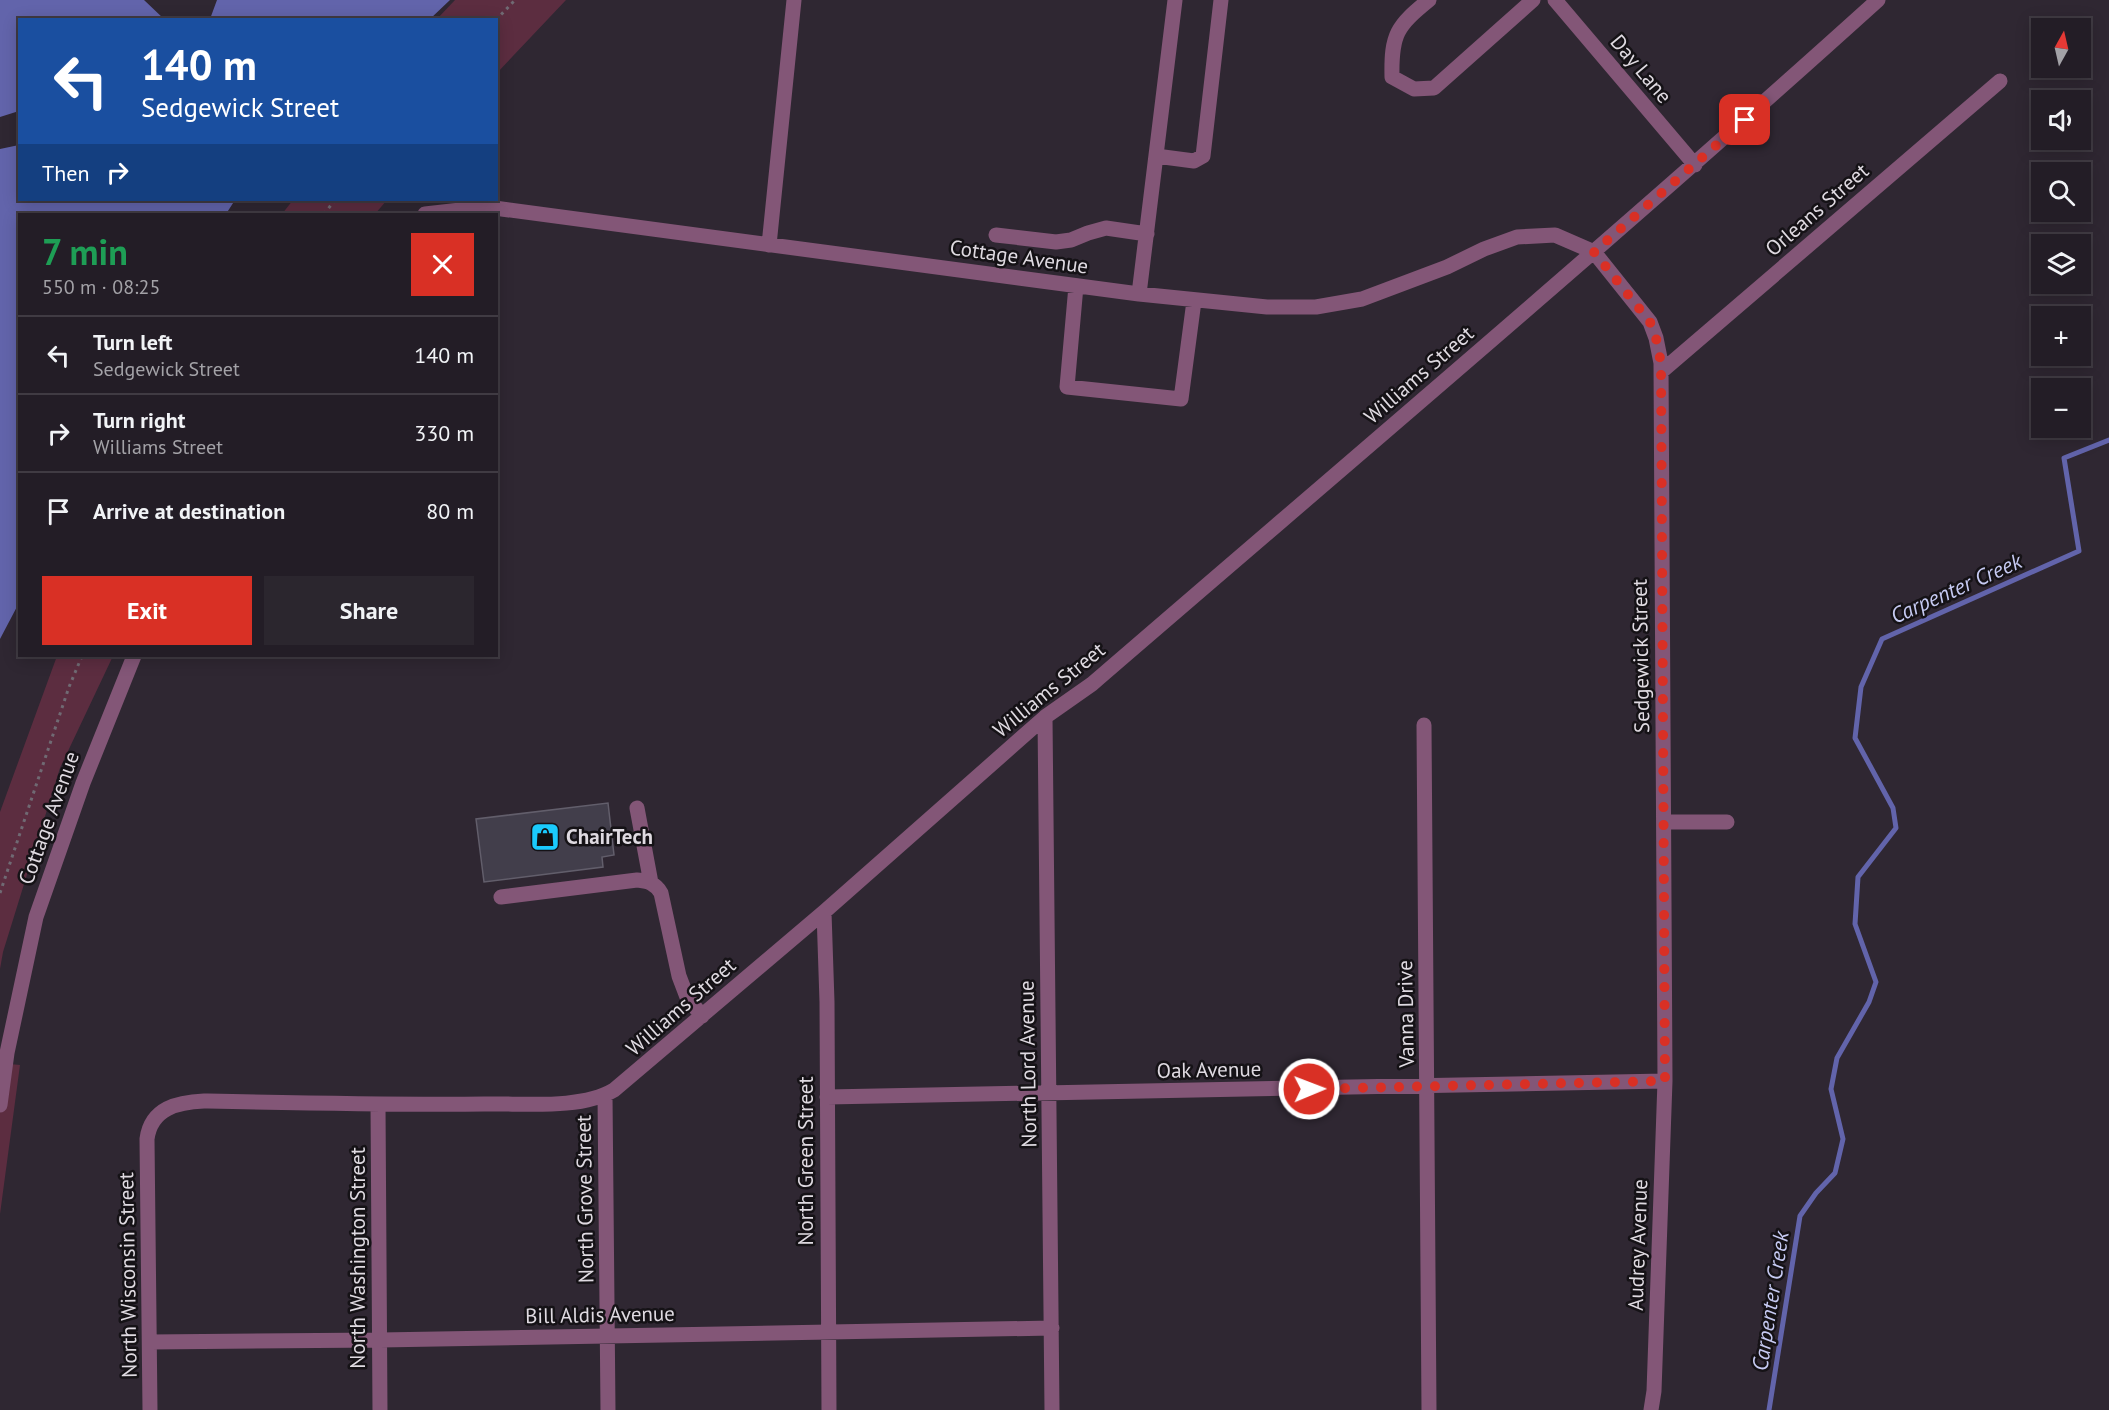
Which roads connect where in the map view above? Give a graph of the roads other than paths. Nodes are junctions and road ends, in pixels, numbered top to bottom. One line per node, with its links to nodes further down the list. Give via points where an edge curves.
1 (794, 0): 14 (street)
2 (1175, 0): 9 (street)
3 (1221, 0): 9 (street, via 1203,156 1194,161)
4 (1430, 0): 5 (street, via 1406,19 1396,34 1392,54 1392,76 1414,89 1434,88)
5 (1533, 0)
6 (1555, 0): 10 (street, Day Lane)
7 (1878, 0): 10 (street, Williams Street)
8 (2000, 81): 19 (street, Orleans Street)
9 (1156, 156): 12 (street)
10 (1695, 165): 15 (street, Williams Street)
11 (434, 213): 14 (street, Cottage Avenue, via 488,207)
12 (1146, 234): 13 (street, via 1106,228 1056,242); 17 (street)
13 (996, 235)
14 (769, 245): 16 (street, Cottage Avenue)
15 (1594, 252): 18 (street, Cottage Avenue, via 1555,235 1518,237 1362,298 1316,307); 19 (street, Sedgewick Street, via 1650,322); 21 (street, Williams Street, via 1092,684)
16 (1076, 286): 17 (street, Cottage Avenue); 18 (street, via 1067,387 1180,399)
17 (1139, 294): 18 (street, Cottage Avenue)
18 (1194, 301)
19 (1662, 371): 24 (street, Sedgewick Street)
20 (134, 657): 35 (street, Cottage Avenue, via 83,783 36,917)
21 (1045, 717): 28 (street, Williams Street); 32 (street, North Lord Avenue)
22 (1424, 725): 31 (street, Vanna Drive)
23 (637, 808): 26 (street)
24 (1664, 822): 25 (street); 30 (street, Sedgewick Street)
25 (1727, 822)
26 (651, 883): 27 (street, via 637,880); 29 (street, via 661,892 679,976 687,997)
27 (501, 897)
28 (824, 912): 29 (street, Williams Street); 34 (street, North Green Street)
29 (702, 1017): 33 (street, Williams Street)
30 (1665, 1081): 31 (street, Oak Avenue); 49 (street, Audrey Avenue)
31 (1428, 1087): 32 (street, Oak Avenue); 48 (street, Vanna Drive)
32 (1049, 1094): 34 (street, Oak Avenue); 38 (street, North Lord Avenue)
33 (605, 1095): 36 (street, Williams Street, via 561,1103); 40 (street, North Grove Street)
34 (827, 1097): 39 (street, North Green Street)
35 (0, 1105)
36 (378, 1105): 37 (street, Williams Street, via 185,1102 159,1114); 41 (street, North Washington Street)
37 (147, 1139): 42 (street, North Wisconsin Street)
38 (1052, 1328): 39 (street, Bill Aldis Avenue); 47 (street, North Lord Avenue)
39 (828, 1333): 40 (street, Bill Aldis Avenue); 46 (street, North Green Street)
40 (608, 1336): 41 (street, Bill Aldis Avenue); 45 (street, North Grove Street)
41 (380, 1340): 42 (street, Bill Aldis Avenue); 44 (street, North Washington Street)
42 (150, 1342): 43 (street, North Wisconsin Street)
43 (150, 1410)
44 (380, 1410)
45 (608, 1410)
46 (829, 1410)
47 (1052, 1410)
48 (1429, 1410)
49 (1651, 1410)

